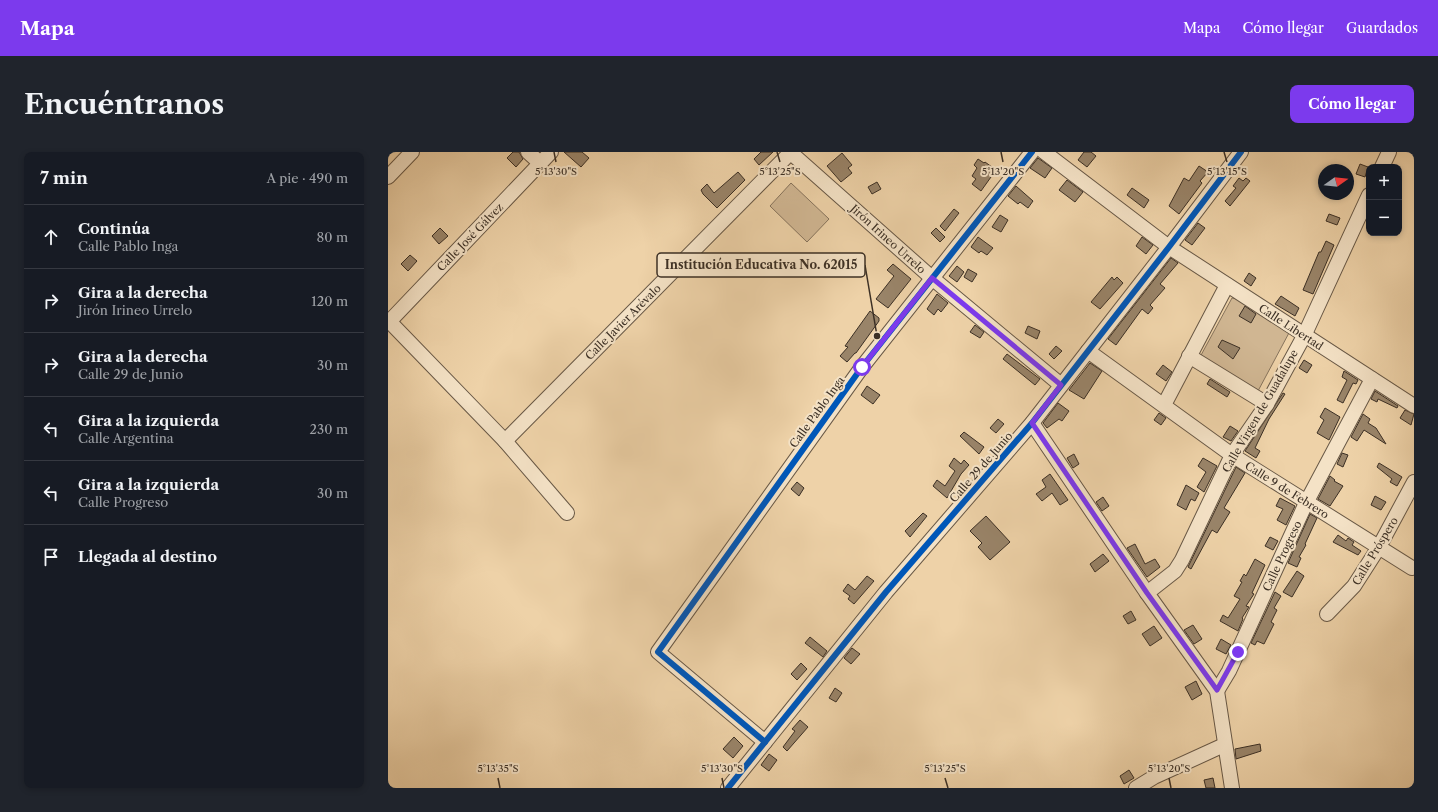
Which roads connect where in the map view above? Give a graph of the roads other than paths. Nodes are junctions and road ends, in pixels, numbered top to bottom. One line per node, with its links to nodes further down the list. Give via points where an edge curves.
1 (412, 152): 11 (street)
2 (528, 152): 9 (street)
3 (551, 152): 9 (street, Calle José Gálvez)
4 (791, 152): 14 (street, Jirón Irineo Urrelo); 26 (street, Calle Javier Arévalo)
5 (1032, 152): 14 (street, Calle Pablo Inga)
6 (1044, 152): 13 (street, Calle Libertad)
7 (1241, 152): 13 (street, Calle 29 de Junio)
8 (1389, 152): 10 (street)
9 (540, 163): 16 (street, Calle José Gálvez)
10 (1383, 164)
11 (388, 177)
12 (1367, 200): 17 (street, Calle Virgen de Guadalupe)
13 (1169, 247): 15 (street, Calle Libertad); 18 (street, Calle 29 de Junio)
14 (932, 278): 21 (street, Jirón Irineo Urrelo); 36 (street, Calle Pablo Inga, via 862,367 658,652)
15 (1227, 285): 17 (street, Calle Libertad); 19 (street)
16 (388, 321): 26 (street)
17 (1304, 336): 20 (street, Calle Libertad); 22 (street, Calle Virgen de Guadalupe)
18 (1088, 351): 21 (street, Calle 29 de Junio); 23 (street, Calle 9 de Febrero)
19 (1189, 356): 22 (street); 23 (street)
20 (1372, 379): 24 (street, Calle Libertad); 29 (street, Calle Progreso)
21 (1061, 385): 25 (street, Calle 29 de Junio)
22 (1267, 404): 27 (street, Calle Virgen de Guadalupe)
23 (1164, 405): 27 (street, Calle 9 de Febrero)
24 (1414, 406)
25 (1032, 423): 33 (street); 36 (street, Calle 29 de Junio, via 886,592)
26 (505, 442): 30 (street)
27 (1232, 455): 29 (street, Calle 9 de Febrero); 33 (street, Calle Virgen de Guadalupe, via 1182,560 1175,571)
28 (1414, 482): 31 (street, Calle Próspero)
29 (1306, 503): 31 (street, Calle 9 de Febrero); 35 (street, Calle Progreso, via 1229,671)
30 (567, 513)
31 (1379, 547): 32 (street, Calle 9 de Febrero); 34 (street, Calle Próspero, via 1354,586)
32 (1412, 568)
33 (1147, 593): 35 (street)
34 (1327, 614)
35 (1217, 690): 37 (street)
36 (765, 742): 38 (street, Calle 29 de Junio)
37 (1224, 745): 39 (street); 40 (street)
38 (728, 788)
39 (1136, 788)
40 (1232, 788)

